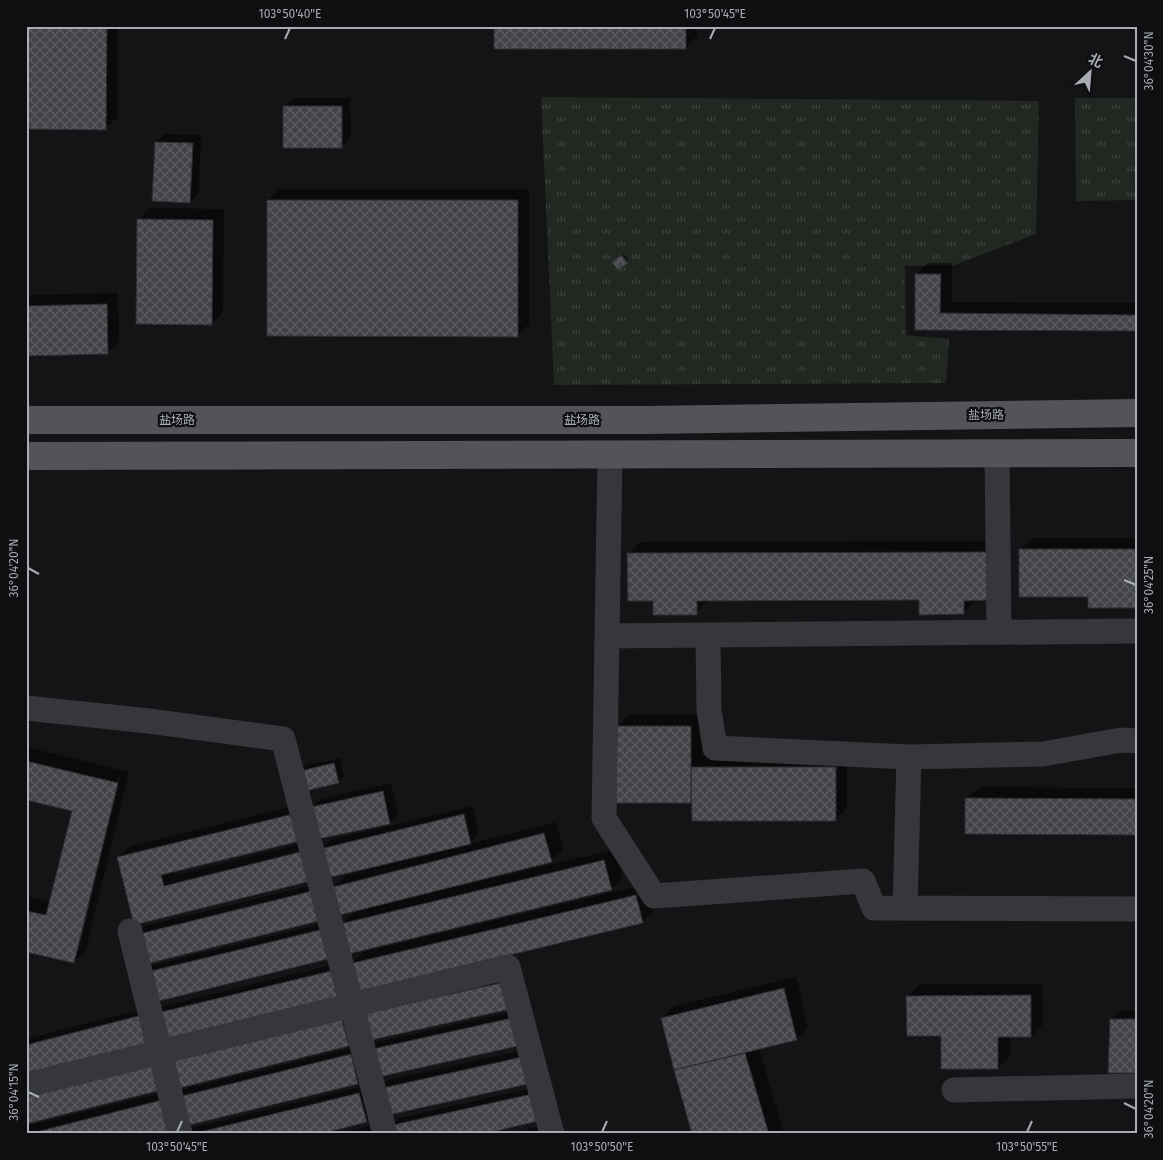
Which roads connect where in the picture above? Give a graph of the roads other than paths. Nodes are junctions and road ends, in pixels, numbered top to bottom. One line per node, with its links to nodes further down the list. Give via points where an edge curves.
1 (1137, 413): 2 (main road, 盐场路, via 646,420)
2 (26, 420)
3 (997, 453): 4 (main road); 5 (main road); 8 (street)
4 (1137, 453)
5 (610, 454): 6 (main road); 10 (street)
6 (26, 456)
7 (1137, 630): 8 (street)
8 (999, 632): 9 (street)
9 (708, 635): 10 (street); 13 (street, via 709,710 715,748)
10 (607, 636): 14 (street, via 604,818 654,896 863,881 874,908)
11 (26, 708): 17 (street, via 283,739)
12 (1137, 741): 13 (street, via 1121,740 1044,754)
13 (909, 757): 14 (street)
14 (906, 908): 15 (street)
15 (1137, 909)
16 (130, 930): 18 (street)
17 (352, 1006): 18 (street); 23 (street); 24 (street, via 508,967)
18 (160, 1053): 19 (street); 22 (street)
19 (26, 1085)
20 (1137, 1086): 21 (street)
21 (954, 1090)
22 (180, 1134)
23 (385, 1134)
24 (552, 1134)

